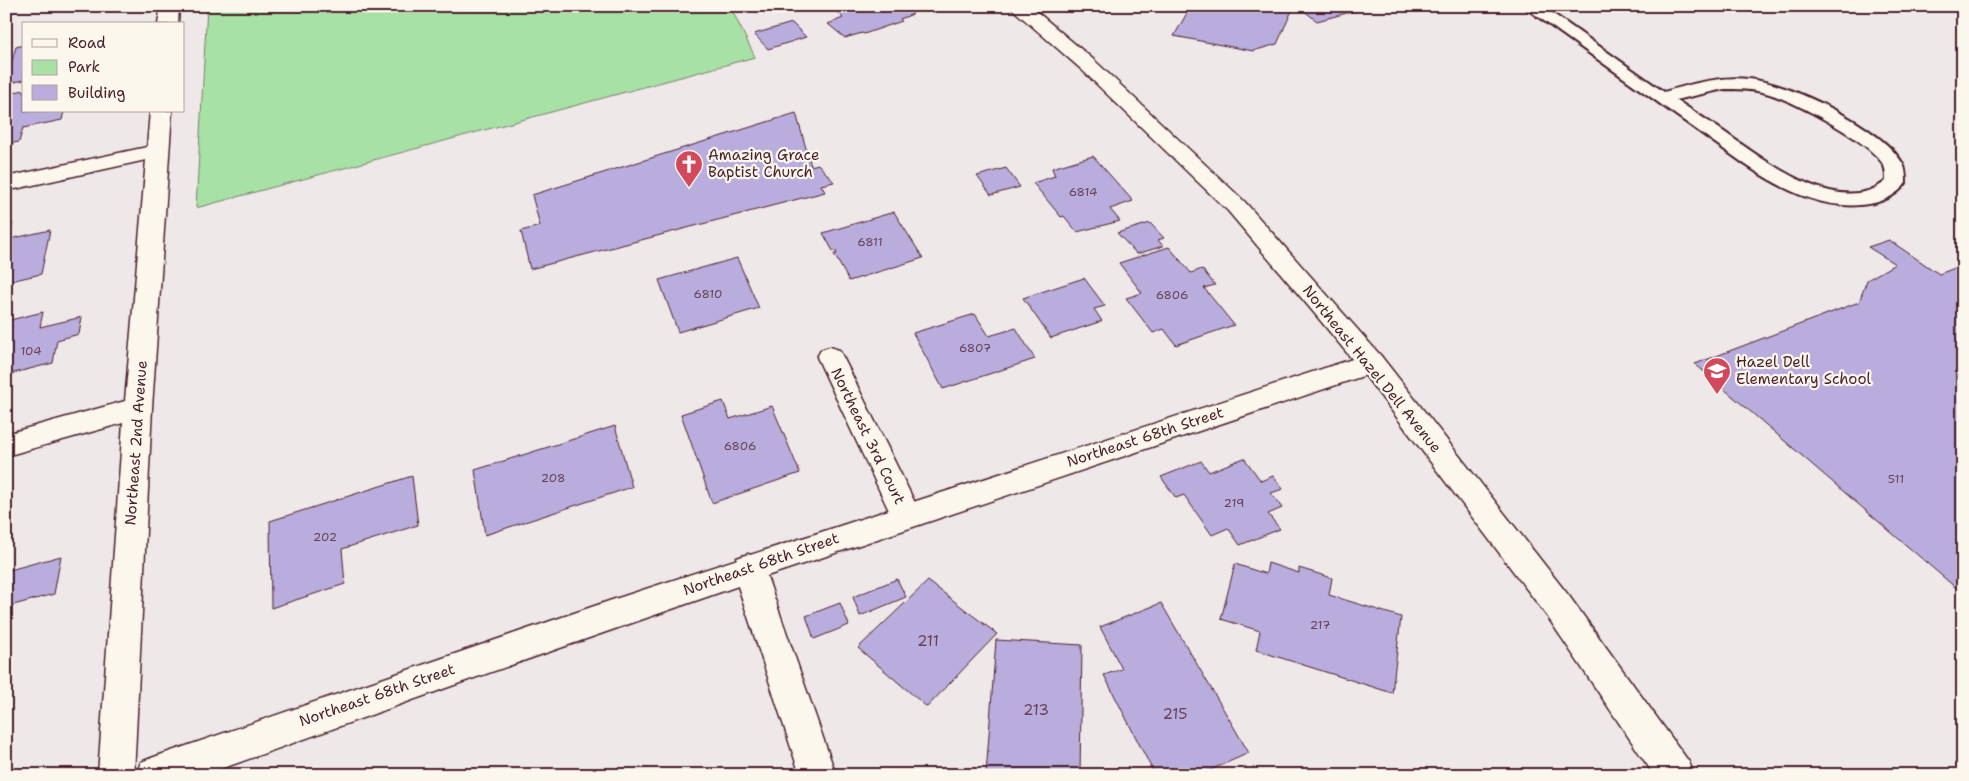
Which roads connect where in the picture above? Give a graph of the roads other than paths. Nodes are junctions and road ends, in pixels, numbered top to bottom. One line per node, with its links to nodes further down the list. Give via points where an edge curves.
1 (170, 6): 4 (street)
2 (1018, 6): 10 (street, Northeast Hazel Dell Avenue, via 1088,65 1236,206)
3 (1531, 6): 5 (lane)
4 (168, 22)
5 (1662, 98): 5 (lane, via 1772,173 1800,188 1851,198 1882,194 1896,183 1893,164 1872,143 1786,93 1757,85 1728,83 1700,86)
6 (161, 112): 7 (street, Northeast 2nd Avenue)
7 (158, 151): 8 (street); 11 (street, Northeast 2nd Avenue)
8 (6, 184)
9 (830, 357): 13 (street, Northeast 3rd Court)
10 (1371, 363): 13 (street, Northeast 68th Street); 18 (street, Northeast Hazel Dell Avenue, via 1558,606)
11 (138, 408): 12 (street); 15 (street, Northeast 2nd Avenue)
12 (6, 445)
13 (906, 516): 14 (street, Northeast 68th Street)
14 (748, 568): 16 (street, Northeast 68th Street, via 347,705); 17 (street)
15 (116, 775)
16 (154, 775)
17 (818, 775)
18 (1676, 775)

